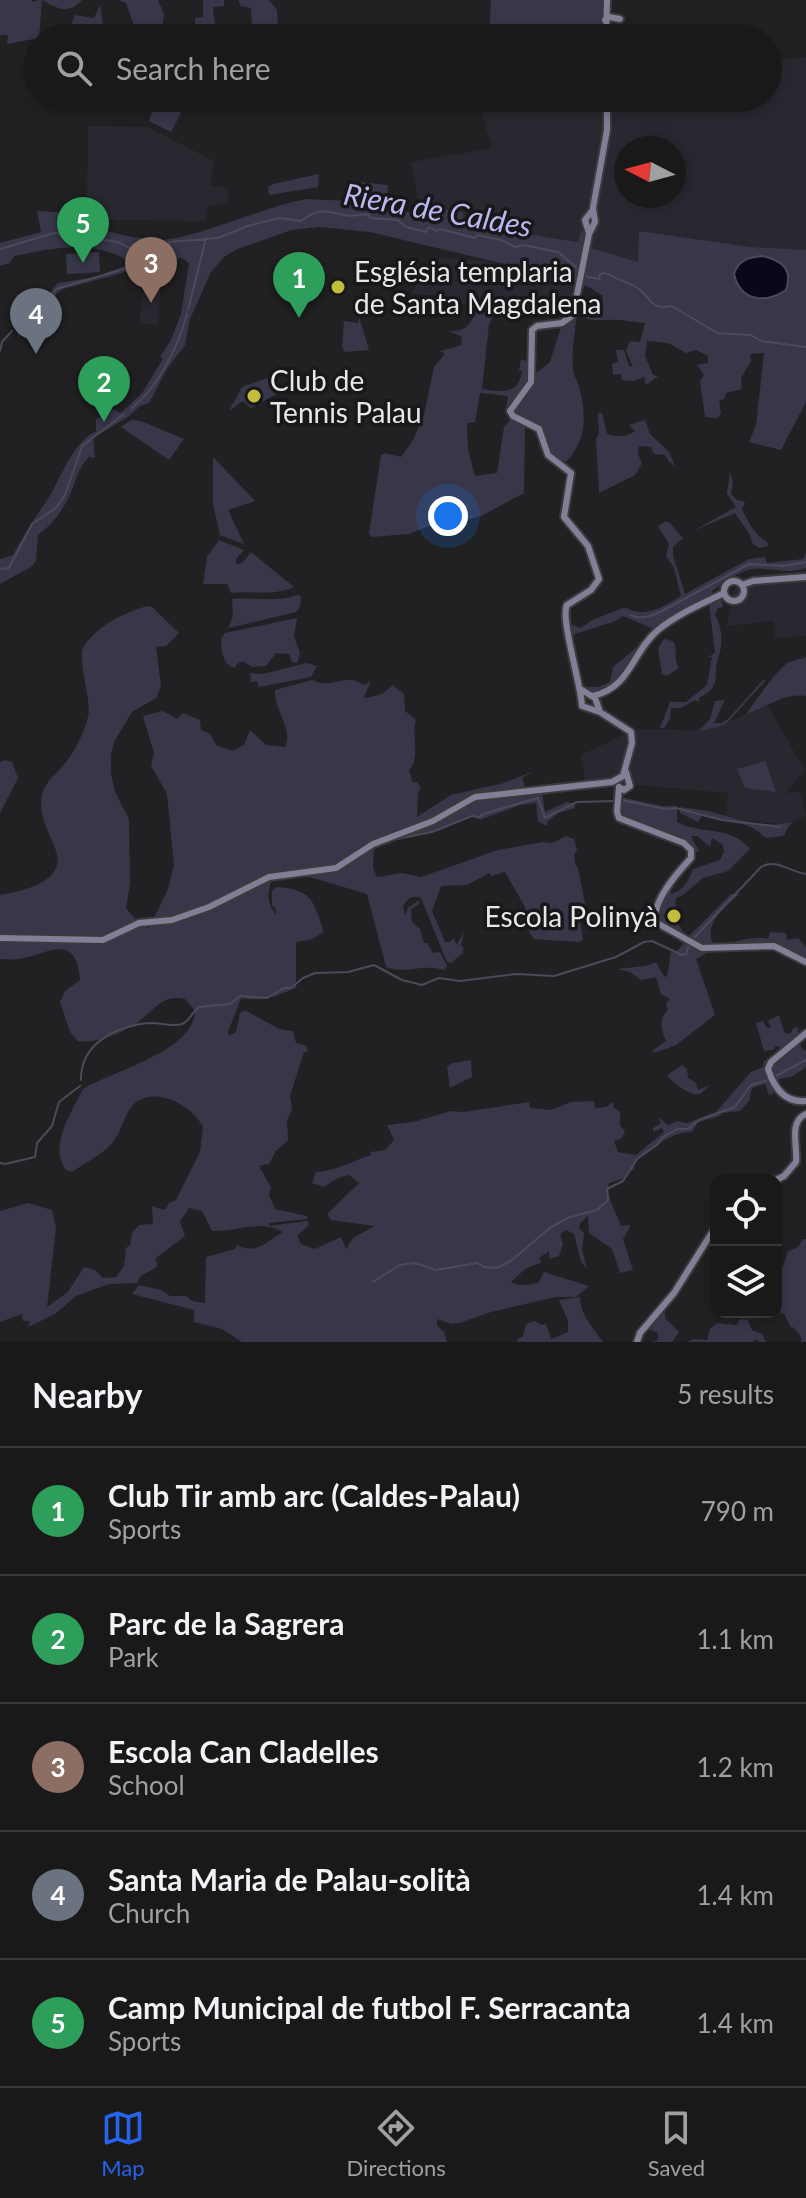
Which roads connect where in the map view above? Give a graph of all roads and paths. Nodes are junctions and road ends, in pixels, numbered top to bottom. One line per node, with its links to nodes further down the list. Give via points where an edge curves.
1 (606, 112): 5 (main road, via 606,138 571,317 532,330 531,382 510,411 539,429 548,455 571,471 564,515 588,546 599,576 597,585 564,611)
2 (806, 577): 3 (main road)
3 (742, 585): 4 (main road, via 730,582); 4 (main road, via 737,600)
4 (724, 593): 7 (main road, via 656,632 623,680)
5 (582, 690): 6 (main road); 7 (main road)
6 (582, 700): 7 (main road); 7 (main road, via 584,709)
7 (593, 701): 8 (main road, via 631,733)
8 (620, 783): 9 (main road, via 475,797 433,821 373,844 336,868 269,877 209,907 172,920 139,923 103,940); 10 (main road, via 619,818 691,850 655,913 658,924 700,948 772,946)
9 (0, 938)
10 (806, 962)
11 (806, 1033): 12 (main road, via 768,1069 786,1098)
12 (806, 1101)
13 (806, 1114): 14 (main road, via 795,1126 796,1162)
14 (782, 1177)
15 (710, 1236): 16 (main road)
16 (637, 1342)

